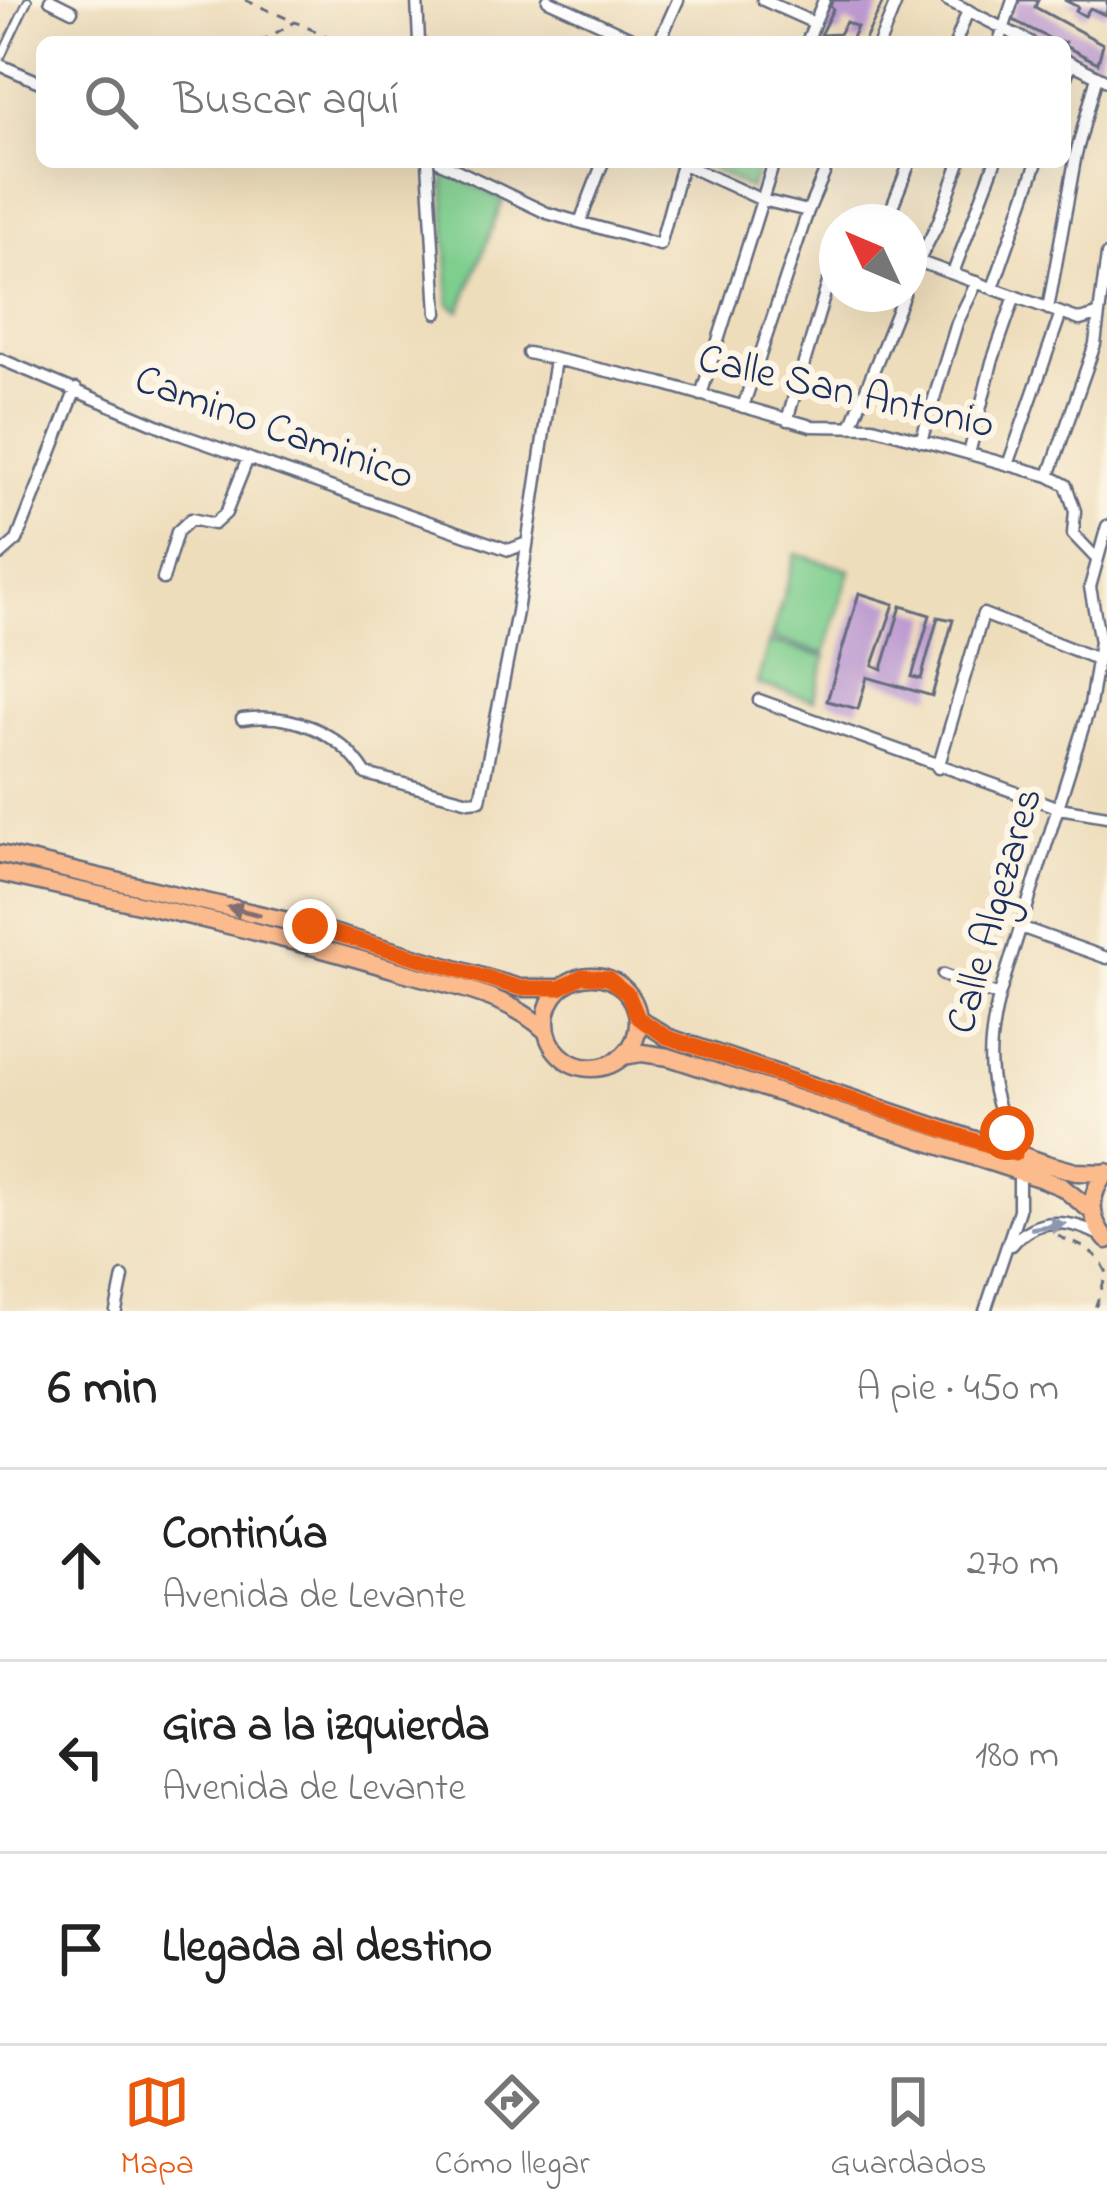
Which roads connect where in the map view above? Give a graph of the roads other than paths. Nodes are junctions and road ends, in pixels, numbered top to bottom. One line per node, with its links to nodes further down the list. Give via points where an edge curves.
1 (28, 0): 23 (lane)
2 (50, 0): 12 (street)
3 (417, 0): 15 (street)
4 (548, 0): 16 (street)
5 (678, 0): 17 (street)
6 (763, 0): 13 (street)
7 (824, 0): 13 (street)
8 (897, 0): 19 (street)
9 (947, 0): 11 (street)
10 (1013, 0): 14 (street)
11 (968, 10): 14 (street); 20 (street)
12 (72, 11)
13 (812, 22): 18 (street)
14 (1003, 28): 21 (street); 22 (street)
15 (421, 36)
16 (627, 36)
17 (662, 36)
18 (808, 36)
19 (882, 36)
20 (958, 36)
21 (1000, 36)
22 (1018, 36)
23 (0, 62): 26 (street)
24 (1071, 62): 25 (street)
25 (1102, 78): 49 (street, via 1076,154)
26 (36, 80)
27 (428, 168): 52 (street)
28 (453, 168): 41 (street)
29 (601, 168): 41 (street)
30 (679, 168): 41 (street, via 660,245)
31 (691, 168): 38 (street)
32 (772, 168): 38 (street)
33 (826, 168): 40 (street)
34 (908, 168): 39 (street)
35 (958, 168): 42 (street)
36 (993, 168): 45 (street)
37 (1035, 168): 47 (street)
38 (762, 200): 40 (street); 58 (street)
39 (893, 204)
40 (808, 211): 59 (street)
41 (580, 222)
42 (927, 239)
43 (1107, 256): 53 (street)
44 (927, 265): 45 (street)
45 (953, 273): 46 (street)
46 (976, 282): 47 (street); 62 (street)
47 (993, 288): 48 (street)
48 (1015, 296): 49 (street); 63 (street)
49 (1054, 311): 53 (street, via 1080,320); 65 (street)
50 (819, 312): 60 (street)
51 (897, 312): 61 (street)
52 (437, 313)
53 (1097, 315): 66 (street, via 1095,344)
54 (528, 352): 56 (street, Calle San Antonio)
55 (0, 359): 57 (street, Camino Caminico)
56 (555, 359): 58 (street, Calle San Antonio); 68 (street)
57 (76, 388): 64 (street, Camino Caminico); 69 (street, via 17,540)
58 (701, 395): 59 (street, Calle San Antonio)
59 (743, 407): 60 (street, Calle San Antonio)
60 (787, 420): 61 (street, Calle San Antonio)
61 (852, 424): 62 (street, Calle San Antonio)
62 (921, 441): 63 (street, Calle San Antonio)
63 (969, 454): 65 (street, Calle San Antonio)
64 (248, 458): 68 (street, Camino Caminico, via 508,550); 71 (street, via 226,513 214,524 191,519 178,532)
65 (1008, 465): 66 (street, Calle San Antonio)
66 (1049, 476): 70 (street, via 1066,484 1073,534)
67 (1107, 526): 70 (street, Calle Algezares)
68 (527, 543): 74 (street, via 480,800 366,774 352,752 314,726)
69 (0, 555)
70 (1095, 557): 72 (street, Calle Algezares)
71 (163, 579)
72 (1097, 659): 75 (street, via 983,614); 76 (street, Calle Algezares)
73 (758, 700): 75 (street)
74 (242, 718)
75 (938, 768): 76 (street)
76 (1059, 808): 77 (street); 80 (street, Calle Algezares)
77 (1107, 816)
78 (0, 854): 83 (main road, one-way to 78, via 520,988 310,926)
79 (0, 873): 86 (main road, via 368,961 502,1002)
80 (1023, 928): 81 (street); 84 (street, Calle Algezares)
81 (1107, 958)
82 (943, 974): 84 (street)
83 (560, 988): 85 (main road, via 582,976 608,978 628,994); 86 (main road)
84 (999, 996): 88 (street, Calle Algezares, via 988,1066)
85 (638, 1018): 87 (main road); 88 (main road, via 667,1037)
86 (546, 1031): 87 (main road, via 577,1066 601,1067)
87 (623, 1056): 88 (main road, via 669,1057)
88 (1017, 1163): 89 (main road); 90 (main road); 92 (street, Calle Algezares, via 1019,1210)
89 (1107, 1172): 90 (main road)
90 (1092, 1211): 91 (main road)
91 (1106, 1239): 92 (street, one-way to 91, via 1020,1236 1044,1223 1072,1224)
92 (1004, 1258): 95 (street, Calle Algezares)
93 (123, 1277): 94 (street)
94 (116, 1311)
95 (985, 1311)

